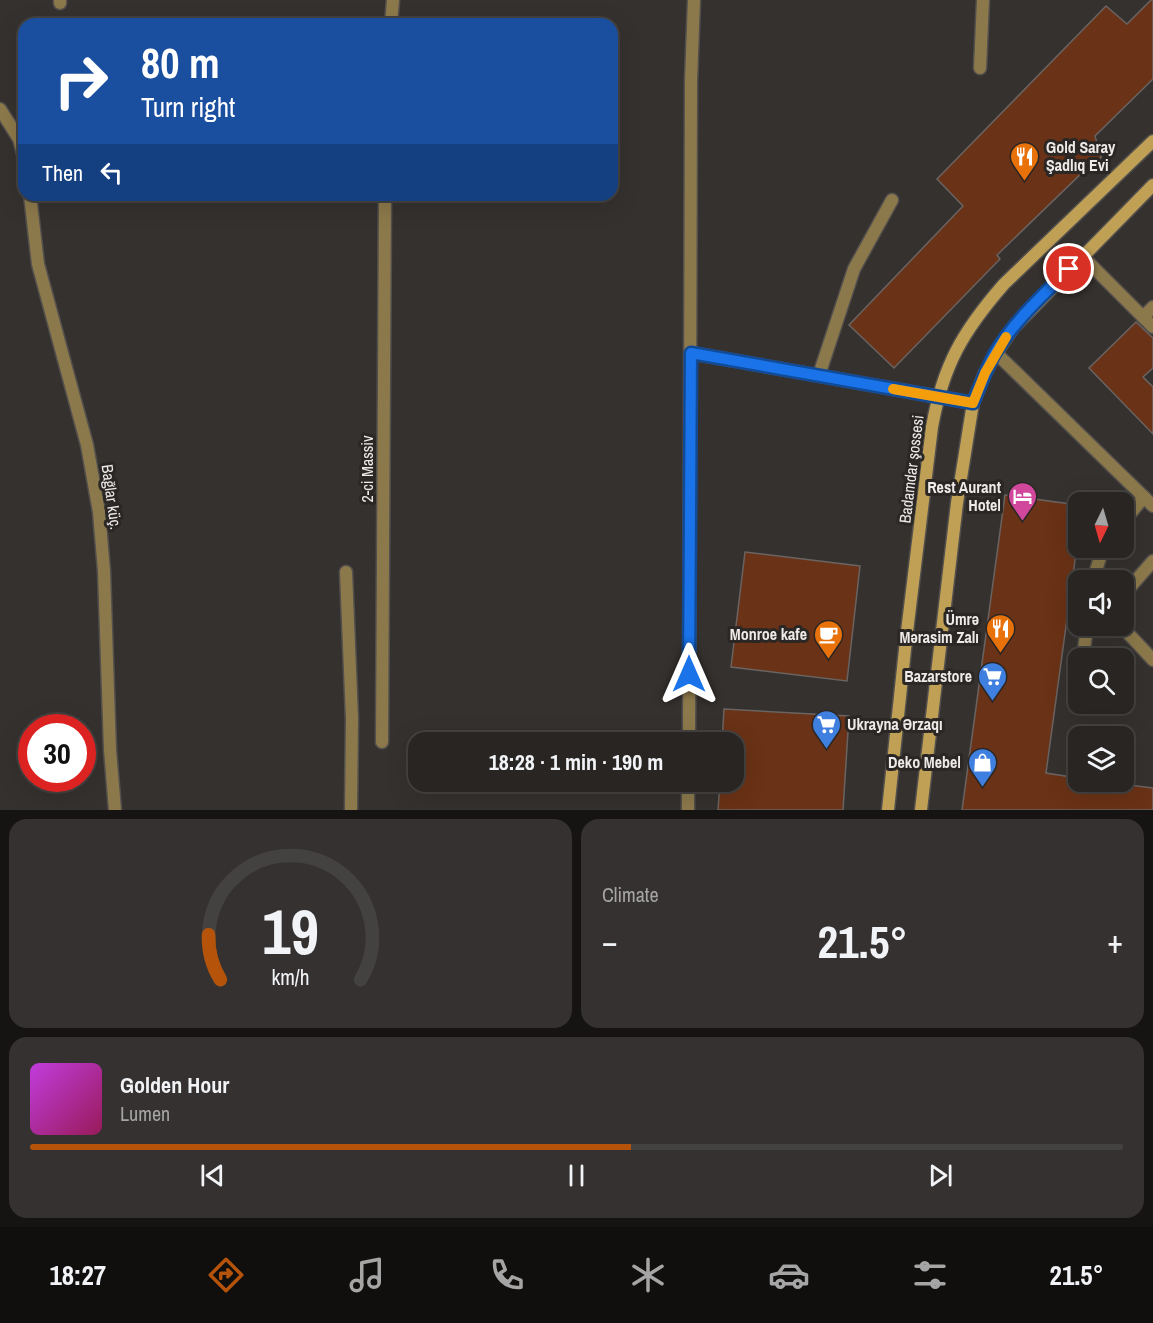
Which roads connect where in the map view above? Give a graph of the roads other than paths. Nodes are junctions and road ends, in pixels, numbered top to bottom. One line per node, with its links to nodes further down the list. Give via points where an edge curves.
1 (393, 0): 4 (street)
2 (694, 0): 17 (street)
3 (982, 0): 5 (street)
4 (392, 18)
5 (980, 68)
6 (0, 110): 7 (street)
7 (18, 138)
8 (1153, 141): 20 (main road, Badamdar şossesi, via 1004,284 982,310 948,364)
9 (1153, 185): 13 (main road)
10 (892, 200): 19 (street, via 854,269)
11 (31, 201): 32 (street, Bağlar küç., via 38,264 87,445 99,513)
12 (385, 201): 30 (street, 2-ci Massiv)
13 (1082, 256): 15 (street); 18 (main road, via 1024,315)
14 (1153, 308): 15 (street)
15 (1143, 317): 16 (street)
16 (1153, 327)
17 (691, 353): 19 (street); 29 (street)
18 (996, 353): 21 (main road); 22 (street)
19 (819, 375): 20 (street)
20 (937, 397): 21 (street); 35 (main road, Badamdar şossesi)
21 (973, 403): 36 (main road, via 957,503)
22 (1149, 501): 23 (street)
23 (1134, 512)
24 (1153, 561): 26 (street)
25 (346, 573): 33 (street)
26 (1134, 583)
27 (1131, 636): 28 (street)
28 (1153, 660)
29 (689, 732)
30 (382, 742)
31 (688, 792): 34 (street)
32 (116, 810)
33 (351, 810)
34 (688, 810)
35 (888, 810)
36 (921, 810)

